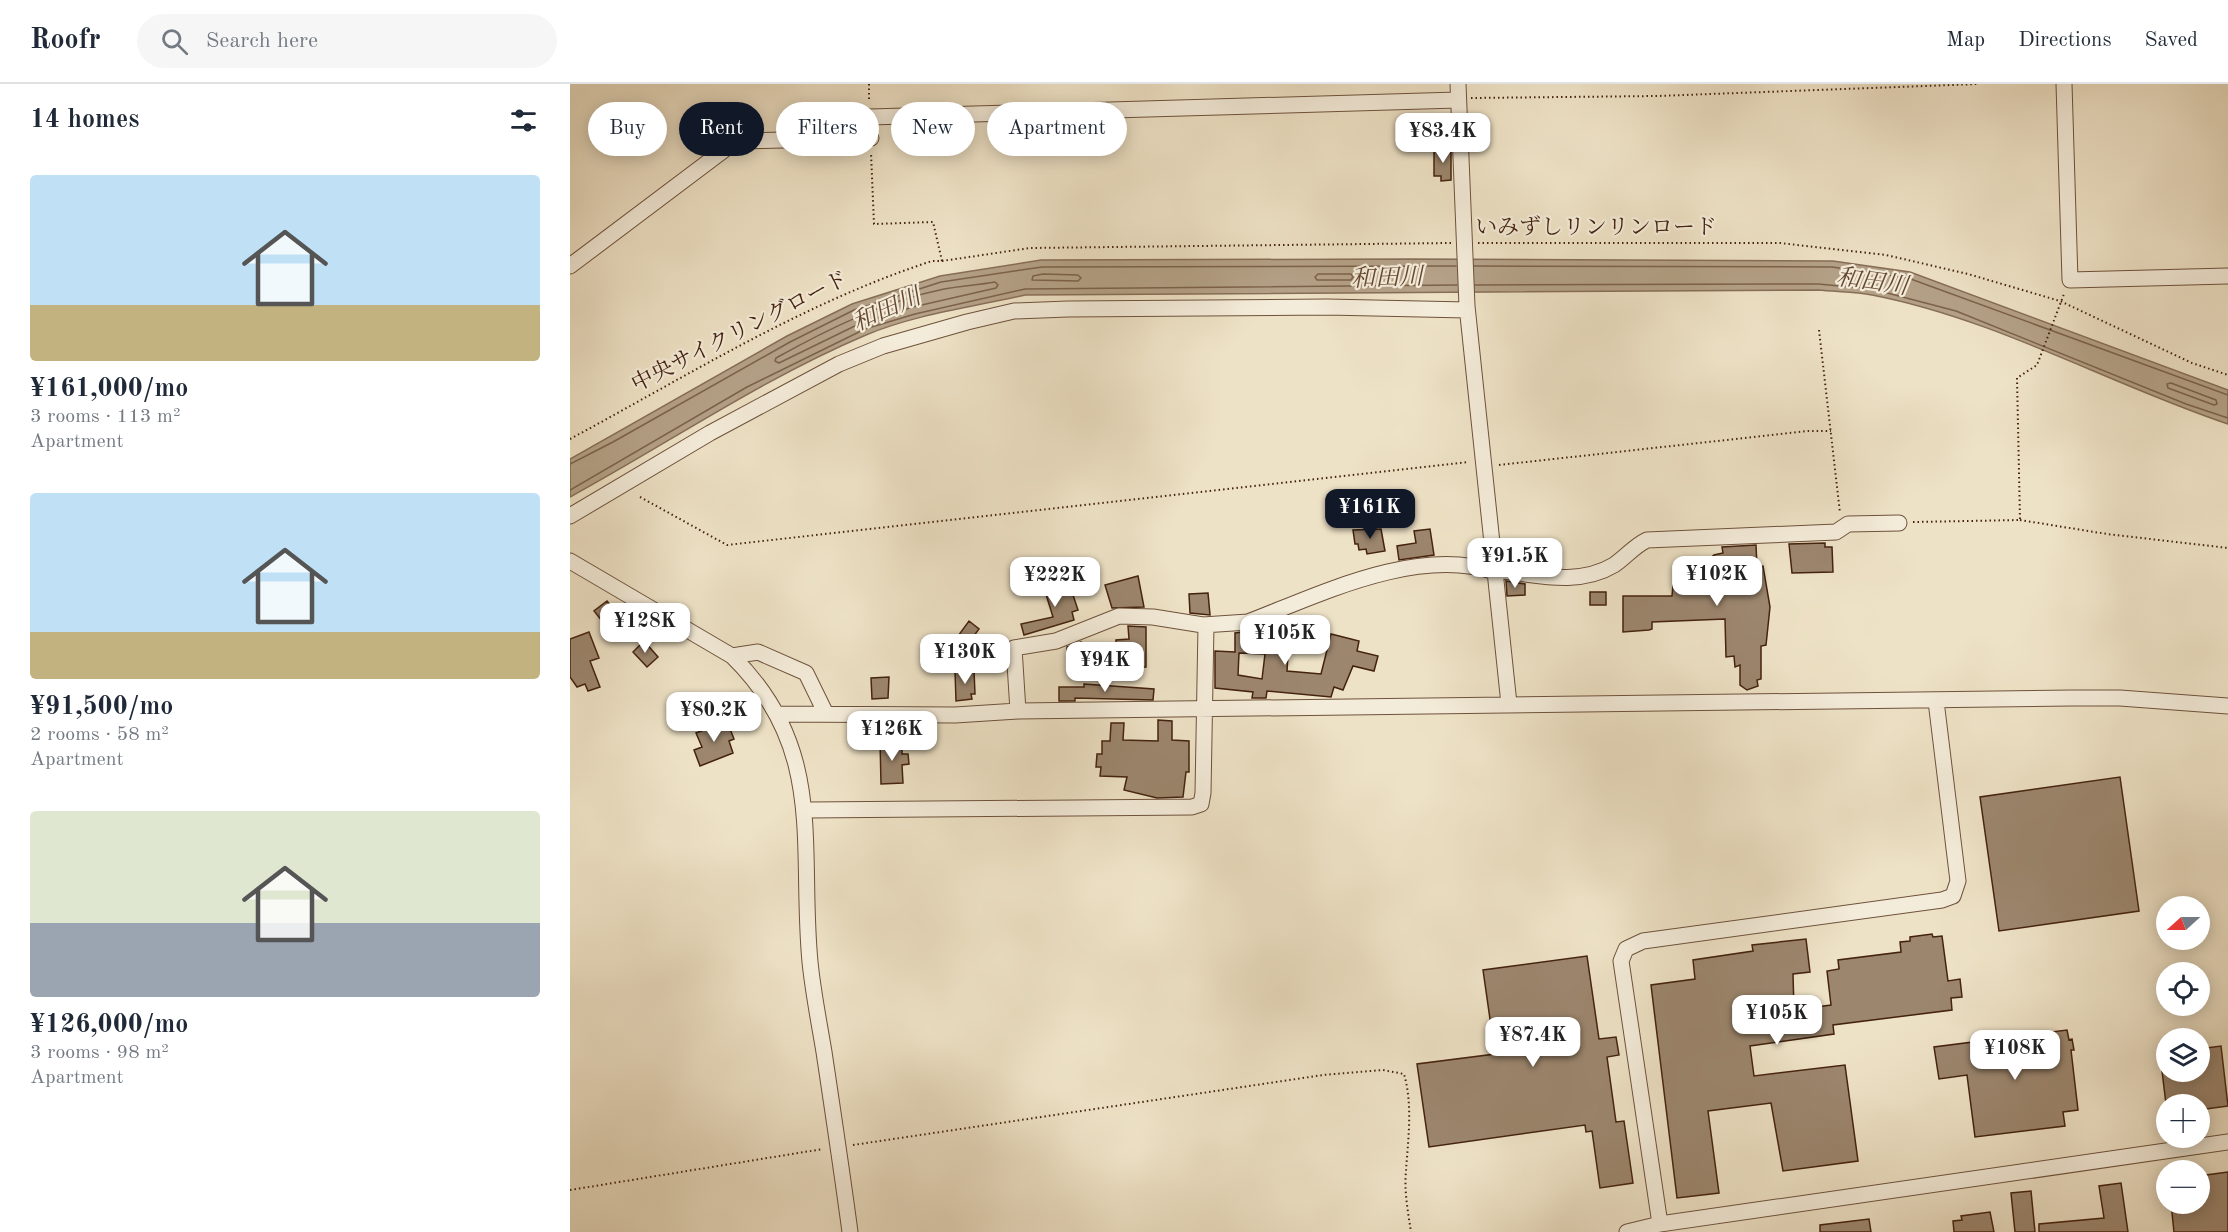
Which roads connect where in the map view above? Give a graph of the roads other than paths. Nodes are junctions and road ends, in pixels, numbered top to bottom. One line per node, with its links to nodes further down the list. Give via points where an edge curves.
1 (2064, 84): 6 (street, via 2070,280)
2 (1458, 94): 3 (street); 7 (street)
3 (879, 117)
4 (776, 140): 5 (street, via 736,141)
5 (570, 266)
6 (2228, 276)
7 (1467, 308): 8 (street, via 1014,311 883,346 839,364 710,433); 11 (street)
8 (570, 516)
9 (1899, 523): 11 (street, via 1848,524 1836,532 1647,540 1635,545 1614,565 1573,578)
10 (570, 561): 13 (street)
11 (1495, 571): 12 (street, via 1437,563 1357,581 1248,622); 15 (street)
12 (1206, 625): 17 (street); 18 (street, via 1119,616 1056,640 1014,648)
13 (732, 656): 19 (street); 20 (street, via 758,652 806,673)
14 (1936, 701): 15 (street); 16 (street, via 2120,698); 23 (street, via 1958,880 1953,896 1642,941 1626,949 1621,961)
15 (1509, 704): 17 (street)
16 (2228, 706)
17 (1203, 710): 18 (street); 21 (street, via 1203,794 1201,804 1192,807)
18 (1018, 711): 20 (street, via 955,715)
19 (779, 714): 20 (street); 24 (street, via 797,766 807,833 810,962)
20 (825, 714)
21 (809, 810)
22 (2228, 1142): 23 (street)
23 (1660, 1224): 25 (street)
24 (850, 1232)
25 (1627, 1232)

